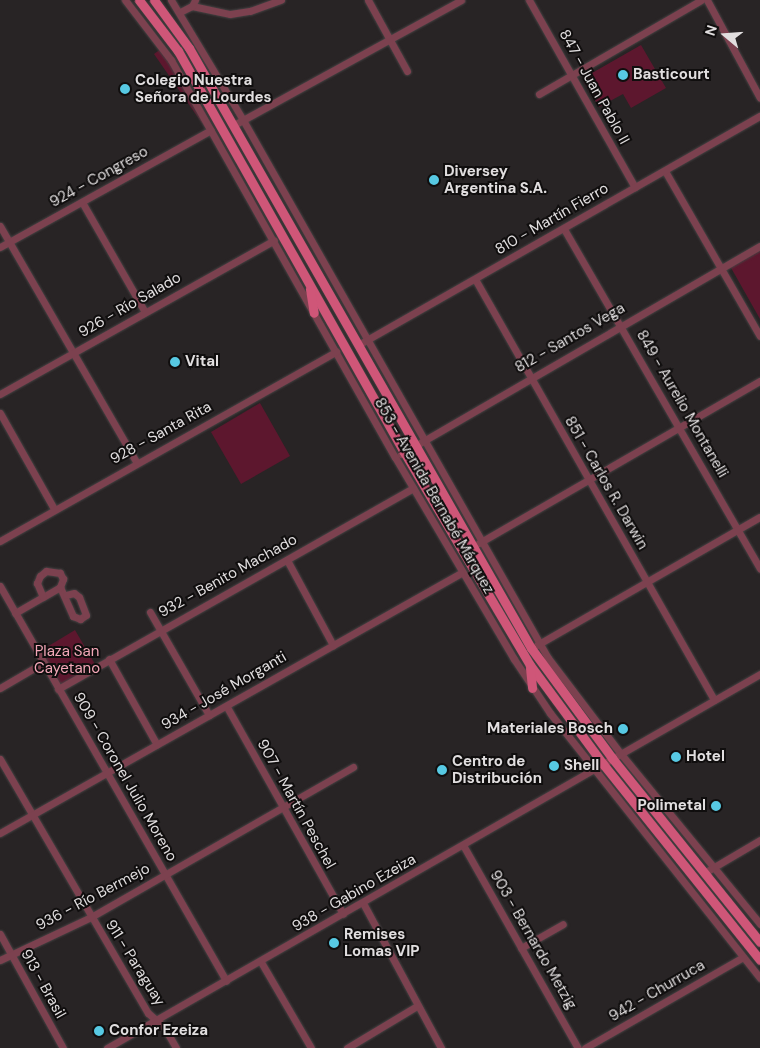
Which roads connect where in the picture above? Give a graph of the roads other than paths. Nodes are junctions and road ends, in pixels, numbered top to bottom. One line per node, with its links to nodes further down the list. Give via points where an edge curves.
1 (125, 0): 21 (street, 853 - Avenida Bernabé Márquez, via 156,37)
2 (139, 0): 33 (main road, 853 - Avenida Bernabé Márquez, via 178,51)
3 (154, 0): 20 (main road, 853 - Avenida Bernabé Márquez, via 189,48)
4 (171, 0): 12 (street, 853 - Avenida Bernabé Márquez)
5 (281, 0): 11 (street, via 230,14)
6 (368, 0): 13 (street)
7 (461, 0): 13 (street)
8 (530, 0): 15 (street, 847 - Juan Pablo II)
9 (701, 0): 15 (street)
10 (707, 0): 17 (street)
11 (194, 3): 12 (street)
12 (180, 12): 19 (street, 853 - Avenida Bernabé Márquez)
13 (389, 38): 14 (street); 19 (street)
14 (407, 71)
15 (572, 75): 16 (street); 23 (street, 847 - Juan Pablo II)
16 (540, 94)
17 (760, 98)
18 (760, 116): 22 (street, 810 - Martín Fierro)
19 (243, 120): 20 (street); 38 (street, 853 - Avenida Bernabé Márquez)
20 (234, 125): 39 (main road, 853 - Avenida Bernabé Márquez)
21 (211, 130): 24 (street, 924 - Congreso); 27 (street, 853 - Avenida Bernabé Márquez)
22 (665, 171): 23 (street, 810 - Martín Fierro); 31 (street)
23 (635, 187): 26 (street, 810 - Martín Fierro)
24 (82, 202): 28 (street, 924 - Congreso); 34 (street)
25 (0, 226): 28 (street)
26 (564, 229): 32 (street, 810 - Martín Fierro); 36 (street, 849 - Aurelio Montanelli)
27 (274, 240): 34 (street, 926 - Río Salado); 35 (street, 853 - Avenida Bernabé Márquez)
28 (9, 242): 30 (street, 924 - Congreso); 41 (street)
29 (760, 246): 31 (street, 812 - Santos Vega)
30 (0, 247)
31 (722, 268): 36 (street, 812 - Santos Vega); 37 (street)
32 (475, 279): 38 (street, 810 - Martín Fierro); 42 (street, 851 - Carlos R. Darwin)
33 (310, 284): 35 (main road); 49 (main road, 853 - Avenida Bernabé Márquez)
34 (145, 312): 41 (street, 926 - Río Salado)
35 (314, 314): 40 (street, 853 - Avenida Bernabé Márquez)
36 (619, 325): 42 (street, 812 - Santos Vega); 46 (street, 849 - Aurelio Montanelli)
37 (760, 336)
38 (367, 340): 39 (street, 810 - Martín Fierro); 47 (street, 853 - Avenida Bernabé Márquez)
39 (358, 345): 48 (main road, 853 - Avenida Bernabé Márquez)
40 (336, 352): 50 (street, 853 - Avenida Bernabé Márquez); 51 (street, 928 - Santa Rita)
41 (73, 353): 44 (street, 926 - Río Salado); 51 (street)
42 (530, 376): 47 (street, 812 - Santos Vega); 52 (street, 851 - Carlos R. Darwin)
43 (760, 381): 46 (street)
44 (0, 394)
45 (0, 413): 54 (street)
46 (680, 427): 52 (street); 56 (street, 849 - Aurelio Montanelli)
47 (424, 440): 48 (street, 812 - Santos Vega); 58 (street, 853 - Avenida Bernabé Márquez)
48 (415, 446): 49 (street, 812 - Santos Vega); 59 (main road, 853 - Avenida Bernabé Márquez)
49 (404, 452): 50 (street, 812 - Santos Vega); 75 (main road, 853 - Avenida Bernabé Márquez)
50 (395, 458): 53 (street, 853 - Avenida Bernabé Márquez)
51 (136, 462): 54 (street, 928 - Santa Rita)
52 (588, 479): 58 (street); 63 (street, 851 - Carlos R. Darwin)
53 (413, 488): 60 (street, 932 - Benito Machado); 62 (street, 853 - Avenida Bernabé Márquez)
54 (54, 509): 57 (street, 928 - Santa Rita)
55 (760, 516): 56 (street)
56 (738, 529): 61 (street, 849 - Aurelio Montanelli); 63 (street)
57 (0, 540)
58 (482, 542): 59 (street); 72 (street, 853 - Avenida Bernabé Márquez)
59 (472, 547): 72 (main road, 853 - Avenida Bernabé Márquez)
60 (287, 560): 70 (street, 932 - Benito Machado); 71 (street)
61 (760, 568)
62 (461, 573): 71 (street, 934 - José Morganti); 78 (street, 853 - Avenida Bernabé Márquez)
63 (647, 581): 72 (street); 80 (street, 851 - Carlos R. Darwin)
64 (0, 586): 69 (street, 909 - Coronel Julio Moreno)
65 (60, 587): 66 (street); 67 (street); 67 (street, via 63,579 60,573 43,573 37,583)
66 (66, 595)
67 (43, 597): 69 (street)
68 (150, 612): 70 (street)
69 (15, 613): 74 (street, 909 - Coronel Julio Moreno)
70 (160, 630): 73 (street, 932 - Benito Machado); 82 (street)
71 (333, 645): 81 (street, 934 - José Morganti)
72 (536, 646): 84 (main road, 853 - Avenida Bernabé Márquez)
73 (109, 659): 79 (street, 932 - Benito Machado); 83 (street)
74 (43, 663): 77 (street); 79 (street, 909 - Coronel Julio Moreno)
75 (530, 665): 78 (main road); 86 (main road, 853 - Avenida Bernabé Márquez)
76 (760, 674): 80 (street, 938 - Gabino Ezeiza)
77 (0, 688)
78 (532, 688): 88 (street, 853 - Avenida Bernabé Márquez)
79 (58, 689): 89 (street, 909 - Coronel Julio Moreno)
80 (714, 700): 84 (street, 938 - Gabino Ezeiza)
81 (226, 706): 82 (street, 934 - José Morganti); 90 (street, 907 - Martín Peschel)
82 (209, 716): 83 (street, 934 - José Morganti)
83 (157, 745): 89 (street, 934 - José Morganti)
84 (617, 756): 86 (street, 938 - Gabino Ezeiza); 95 (street, 853 - Avenida Bernabé Márquez); 96 (main road, 853 - Avenida Bernabé Márquez)
85 (0, 759): 91 (street, 911 - Paraguay)
86 (603, 764): 88 (street, 938 - Gabino Ezeiza); 109 (main road, 853 - Avenida Bernabé Márquez)
87 (353, 767): 90 (street, 936 - Río Bermejo)
88 (594, 768): 94 (street, 938 - Gabino Ezeiza); 107 (street, 853 - Avenida Bernabé Márquez)
89 (107, 772): 91 (street, 934 - José Morganti); 97 (street, 909 - Coronel Julio Moreno)
90 (282, 808): 97 (street, 936 - Río Bermejo); 99 (street, 907 - Martín Peschel)
91 (32, 815): 92 (street, 934 - José Morganti); 100 (street, 911 - Paraguay)
92 (0, 833)
93 (760, 840): 95 (street)
94 (463, 845): 98 (street, 938 - Gabino Ezeiza); 105 (street, 903 - Bernardo Metzig)
95 (714, 866): 96 (street); 102 (street, 853 - Avenida Bernabé Márquez)
96 (704, 873): 104 (main road, 853 - Avenida Bernabé Márquez)
97 (166, 875): 100 (street, 936 - Río Bermejo); 112 (street, 909 - Coronel Julio Moreno)
98 (363, 904): 99 (street, 938 - Gabino Ezeiza); 113 (street)
99 (343, 914): 110 (street, 938 - Gabino Ezeiza)
100 (90, 917): 106 (street, 936 - Río Bermejo); 114 (street, 911 - Paraguay, via 148,1014)
101 (563, 924): 105 (street)
102 (760, 924)
103 (0, 934): 106 (street, 913 - Brasil)
104 (760, 942)
105 (521, 948): 121 (street, 903 - Bernardo Metzig)
106 (11, 954): 108 (street, 936 - Río Bermejo); 115 (street, 913 - Brasil)
107 (743, 957): 111 (street, 853 - Avenida Bernabé Márquez); 122 (street, 942 - Churruca)
108 (0, 960)
109 (760, 960)
110 (261, 962): 112 (street, 938 - Gabino Ezeiza); 118 (street)
111 (760, 978)
112 (226, 981): 114 (street, 938 - Gabino Ezeiza)
113 (416, 1006): 119 (street); 120 (street)
114 (156, 1020): 116 (street, 938 - Gabino Ezeiza); 117 (street, 911 - Paraguay)
115 (63, 1048)
116 (107, 1048)
117 (176, 1048)
118 (311, 1048)
119 (347, 1048)
120 (441, 1048)
121 (578, 1048)
122 (585, 1048)

